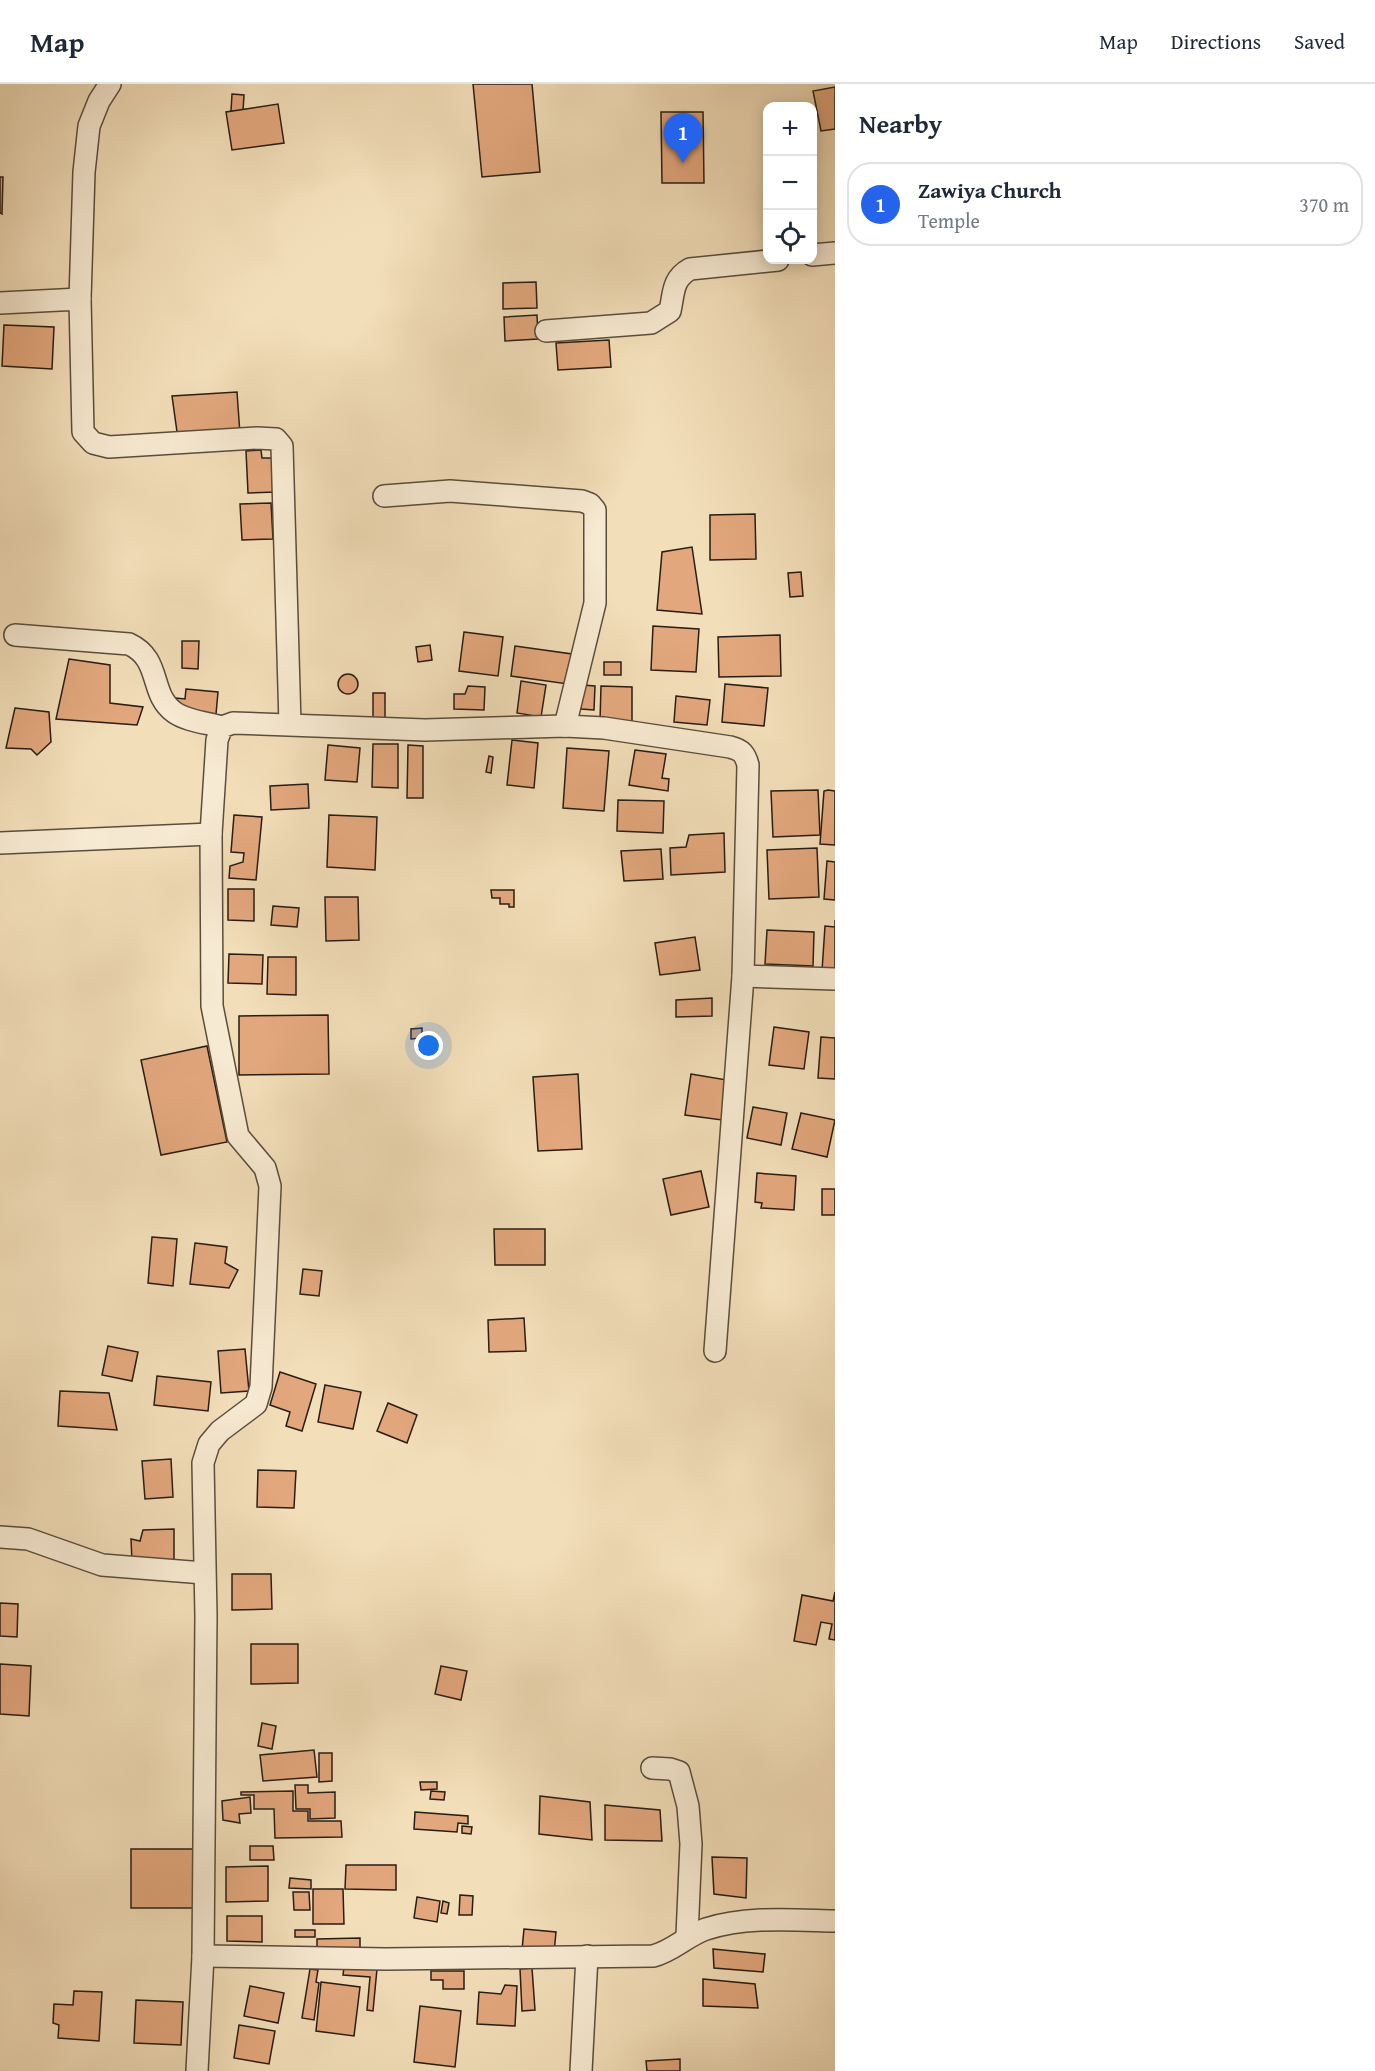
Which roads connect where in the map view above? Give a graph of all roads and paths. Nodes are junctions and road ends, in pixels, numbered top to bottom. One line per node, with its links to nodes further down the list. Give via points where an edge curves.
1 (110, 84): 5 (street, via 89,126)
2 (835, 252): 3 (street)
3 (817, 254)
4 (763, 262): 7 (street, via 690,269 674,283 670,311 651,323)
5 (80, 299): 6 (street); 10 (street, via 83,432 93,443 109,447 257,438 276,439 282,446)
6 (0, 303)
7 (546, 331)
8 (384, 496): 11 (street, via 450,491 582,501 595,510 595,603)
9 (15, 635): 12 (street, via 129,644 140,649 150,663 161,697 173,712)
10 (290, 724): 11 (street, via 425,730); 12 (street, via 232,723)
11 (565, 726): 15 (street, via 730,747 745,755 748,765)
12 (222, 728): 13 (street, via 217,740)
13 (212, 834): 14 (street); 19 (street, via 213,1006 238,1136 264,1168 270,1186 261,1387 256,1404 208,1444 203,1463)
14 (0, 843)
15 (743, 976): 16 (street); 17 (street)
16 (835, 979)
17 (715, 1351)
18 (0, 1537): 19 (street, via 28,1539 102,1565)
19 (204, 1573): 23 (street)
20 (652, 1768): 22 (street, via 679,1772 688,1806 691,1844)
21 (835, 1921): 22 (street, via 744,1920)
22 (687, 1936): 24 (street, via 653,1956)
23 (203, 1956): 24 (street); 25 (street)
24 (587, 1956): 26 (street)
25 (197, 2071)
26 (581, 2071)

